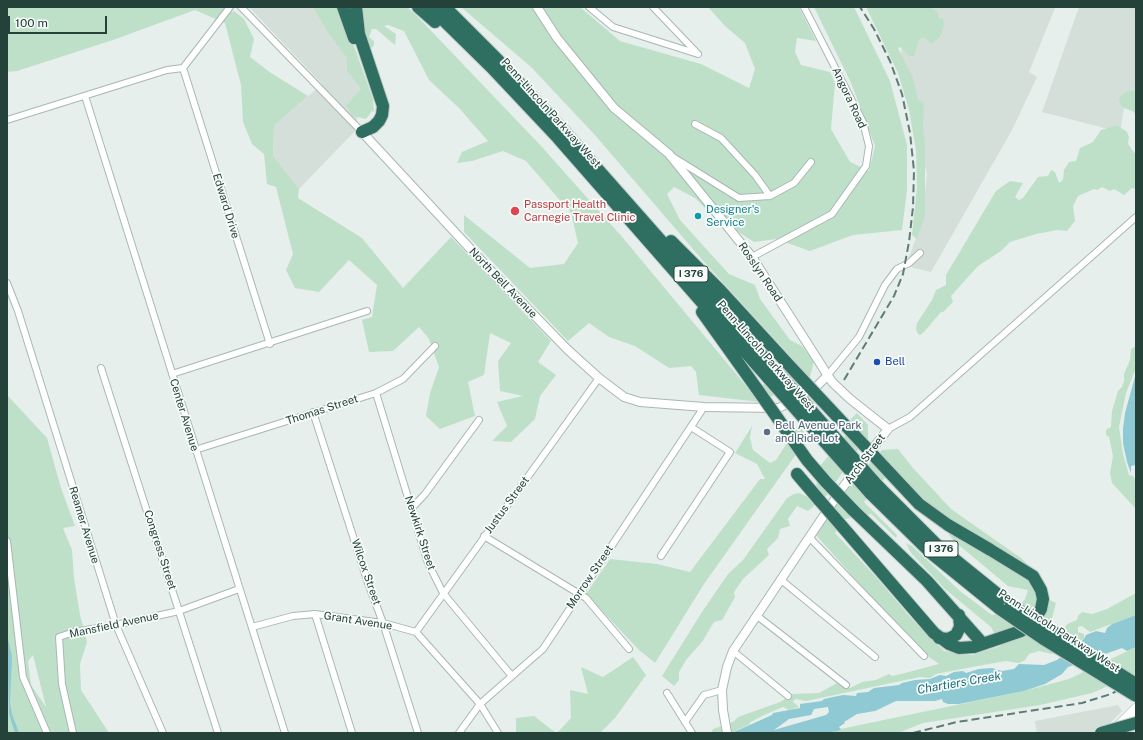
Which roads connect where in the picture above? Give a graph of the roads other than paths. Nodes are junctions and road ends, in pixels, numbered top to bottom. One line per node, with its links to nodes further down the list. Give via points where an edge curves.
1 (230, 7): 12 (street)
2 (241, 7): 17 (street, North Bell Avenue)
3 (343, 7): 17 (highway, via 377,103 376,115)
4 (356, 7): 17 (highway, via 359,34 383,109 379,121)
5 (418, 7): 14 (highway)
6 (430, 7): 14 (highway, Penn-Lincoln Parkway West / I 376)
7 (445, 7): 20 (highway, Penn-Lincoln Parkway West / I 376, via 532,95)
8 (537, 7): 18 (street, Rosslyn Road, via 557,38 614,108)
9 (589, 7): 10 (street, via 613,27 698,54)
10 (653, 7)
11 (804, 7): 25 (street, Angora Road, via 863,122 869,146 866,166 832,214)
12 (183, 68): 13 (street, via 167,70); 28 (street, Edward Drive)
13 (85, 96): 15 (street); 31 (street, Center Avenue)
14 (524, 102): 23 (highway, Penn-Lincoln Parkway West / I 376)
15 (7, 120)
16 (695, 124): 21 (street, via 721,138 755,175)
17 (362, 132): 34 (street, North Bell Avenue, via 490,270)
18 (669, 154): 21 (street, via 739,198); 25 (street, Rosslyn Road)
19 (811, 162): 21 (street, via 794,183)
20 (605, 176): 32 (highway, Penn-Lincoln Parkway West / I 376); 62 (highway, bridge, via 699,268 919,504 948,525 1033,576 1042,594 1039,614 1030,626)
21 (770, 196)
22 (1136, 217): 40 (street, Arch Street, via 910,417)
23 (653, 247): 32 (highway, Penn-Lincoln Parkway West / I 376); 56 (highway, bridge, via 806,460)
24 (920, 253): 33 (street, via 897,269 885,285 859,337)
25 (752, 257): 33 (street, Rosslyn Road)
26 (7, 283): 58 (street, Reamer Avenue)
27 (367, 311): 28 (street)
28 (270, 344): 31 (street)
29 (435, 346): 35 (street, Thomas Street, via 403,379)
30 (101, 368): 53 (street, Congress Street)
31 (172, 374): 41 (street, Center Avenue)
32 (773, 376): 52 (highway, Penn-Lincoln Parkway West / I 376, bridge, via 874,490)
33 (827, 376): 36 (street, North Bell Avenue, via 816,387 779,408); 40 (street, Rosslyn Road, via 850,399)
34 (598, 378): 36 (street, North Bell Avenue, via 624,397 640,402); 44 (street, Justus Street)
35 (376, 393): 37 (street, Thomas Street); 43 (street, Newkirk Street)
36 (704, 407): 39 (street, Morrow Street)
37 (313, 412): 41 (street, Thomas Street); 57 (street, Wilcox Street, via 368,583)
38 (479, 420): 43 (street)
39 (691, 427): 47 (street, via 730,452); 51 (street, Morrow Street)
40 (888, 428): 45 (street, Arch Street)
41 (195, 450): 49 (street, Center Avenue)
42 (797, 474): 61 (highway, bridge)
43 (412, 508): 50 (street, Newkirk Street, via 428,563)
44 (484, 536): 50 (street, Justus Street); 51 (street)
45 (809, 537): 48 (street, Arch Street); 65 (street)
46 (7, 542): 78 (street, via 23,677)
47 (661, 556)
48 (780, 579): 55 (street, Arch Street); 66 (street)
49 (239, 589): 53 (street, Mansfield Avenue); 59 (street, Center Avenue)
50 (443, 593): 60 (street, Justus Street); 67 (street, Newkirk Street)
51 (579, 593): 63 (street); 67 (street, Morrow Street, via 543,648)
52 (1006, 607): 69 (highway, Penn-Lincoln Parkway West / I 376, bridge); 73 (highway, Penn-Lincoln Parkway West / I 376, bridge, via 1045,640)
53 (179, 611): 58 (street, Mansfield Avenue); 81 (street, Congress Street)
54 (315, 614): 57 (street, Grant Avenue); 59 (street, Grant Avenue, via 293,616); 83 (street)
55 (756, 615): 64 (street, Arch Street); 68 (street)
56 (959, 615): 61 (highway, via 960,627 956,635 948,639); 62 (highway)
57 (384, 623): 60 (street, Grant Avenue); 84 (street, Wilcox Street)
58 (116, 626): 79 (street, Mansfield Avenue, via 74,632 59,637 62,684); 80 (street, Reamer Avenue)
59 (252, 627): 82 (street, Center Avenue)
60 (416, 632): 74 (street)
61 (939, 638): 62 (highway, via 959,648)
62 (983, 644)
63 (630, 649)
64 (732, 652): 70 (street, Arch Street); 72 (street)
65 (924, 656)
66 (875, 657)
67 (511, 675): 74 (street, Morrow Street)
68 (846, 684)
69 (1136, 684)
70 (722, 690): 76 (street, via 704,695); 88 (street, Arch Street)
71 (667, 693): 76 (street)
72 (788, 696)
73 (1136, 696)
74 (480, 704): 85 (street, Morrow Street); 86 (street)
75 (1136, 708): 90 (main road)
76 (685, 722): 87 (street)
77 (1136, 723): 89 (highway, bridge)
78 (47, 733)
79 (72, 733)
80 (163, 733)
81 (218, 733)
82 (284, 733)
83 (352, 733)
84 (418, 733)
85 (459, 733)
86 (498, 733)
87 (692, 733)
88 (727, 733)
89 (1102, 733)
90 (1112, 733)

